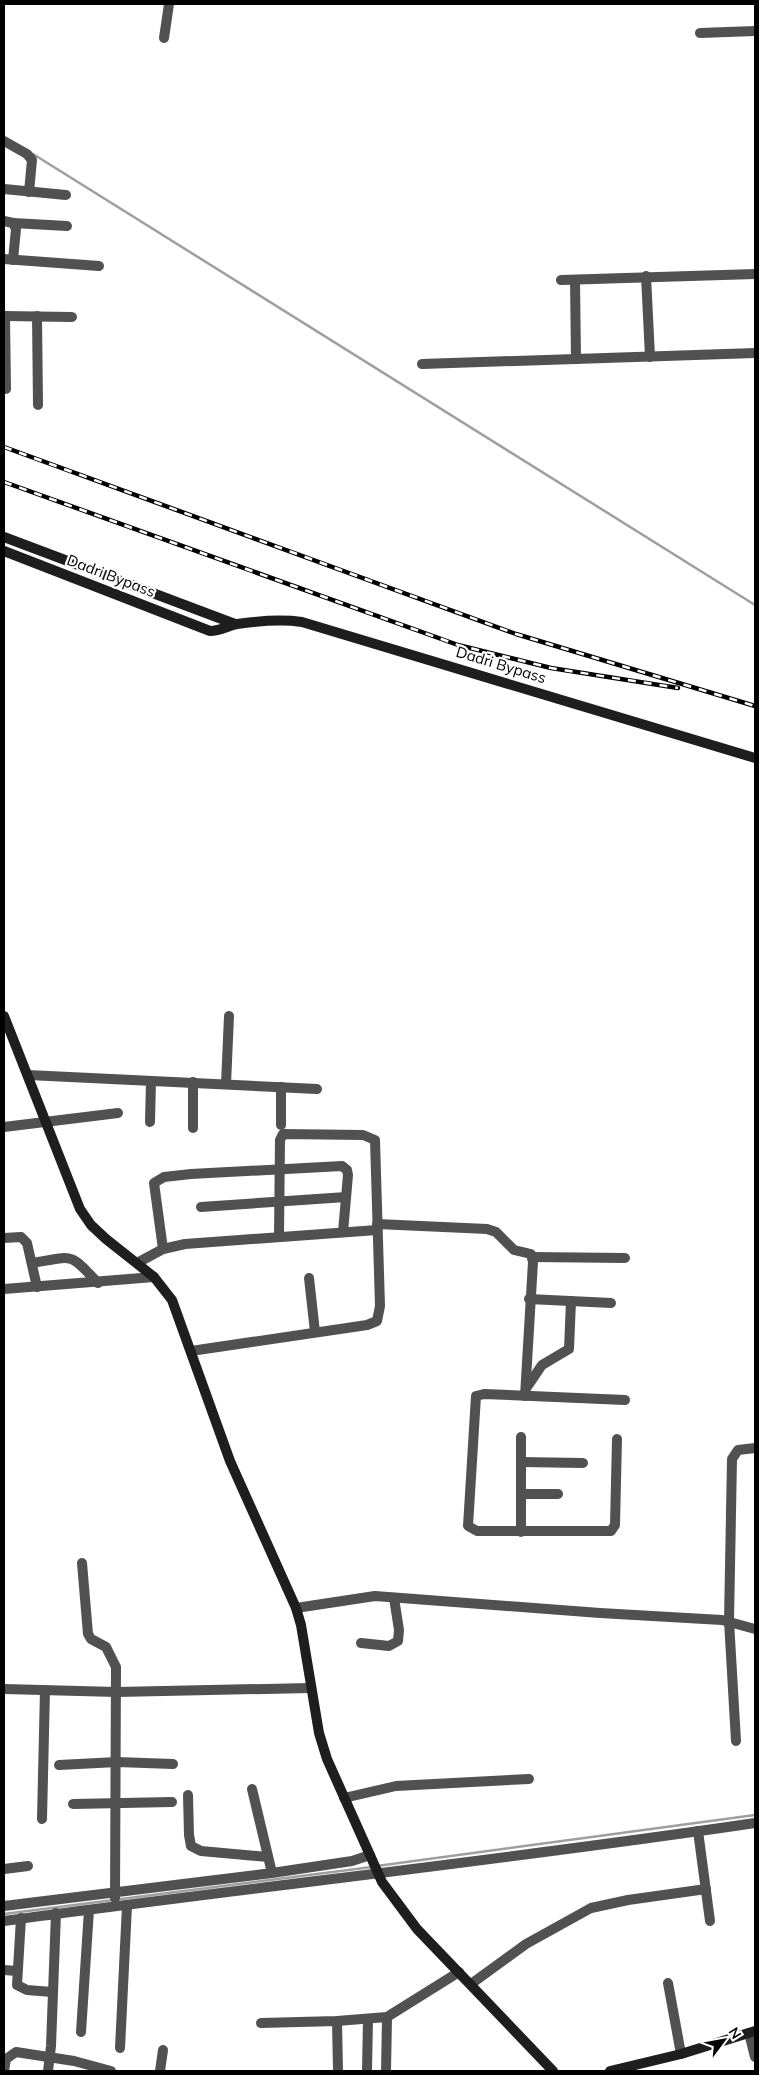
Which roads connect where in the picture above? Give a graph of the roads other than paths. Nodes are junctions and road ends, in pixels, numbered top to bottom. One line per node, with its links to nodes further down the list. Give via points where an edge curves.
1 (169, 4): 4 (street)
2 (755, 31): 3 (street)
3 (700, 33)
4 (164, 38)
5 (4, 141): 7 (street, via 32,160)
6 (4, 189): 7 (street)
7 (29, 192): 8 (street)
8 (66, 195)
9 (9, 222): 10 (street); 11 (street, via 16,229)
10 (67, 226)
11 (8, 259): 12 (street)
12 (99, 266)
13 (755, 274): 14 (street)
14 (646, 276): 16 (street); 21 (street)
15 (561, 280): 16 (street)
16 (574, 280): 22 (street)
17 (4, 316): 18 (street); 24 (street)
18 (38, 316): 19 (street); 25 (street)
19 (72, 317)
20 (755, 353): 21 (street)
21 (650, 356): 22 (street)
22 (576, 359): 23 (street)
23 (422, 364)
24 (6, 389)
25 (38, 405)
26 (4, 537): 28 (street, Dadri Bypass)
27 (4, 551): 28 (street, Dadri Bypass, via 210,631 220,631)
28 (235, 624): 29 (street, Dadri Bypass, via 291,620 313,625)
29 (755, 758)
30 (4, 1016): 32 (street)
31 (229, 1016): 35 (street)
32 (28, 1075): 33 (street); 39 (street)
33 (151, 1080): 34 (street); 40 (street)
34 (193, 1082): 35 (street); 43 (street)
35 (226, 1084): 36 (street)
36 (281, 1087): 37 (street); 41 (street)
37 (317, 1089)
38 (118, 1113): 39 (street)
39 (46, 1120): 42 (street); 56 (street, via 80,1209 91,1225)
40 (150, 1122)
41 (282, 1125)
42 (4, 1127)
43 (193, 1128)
44 (280, 1168): 45 (street, via 342,1166 347,1170); 46 (street); 48 (street, via 283,1134 363,1134 372,1137 376,1144); 52 (street, via 158,1179 154,1188)
45 (346, 1197): 46 (street); 49 (street)
46 (279, 1202): 47 (street); 50 (street)
47 (201, 1207)
48 (377, 1227): 49 (street); 53 (street, via 492,1230 513,1249); 65 (street, via 379,1318 367,1325)
49 (343, 1232): 50 (street)
50 (279, 1236): 52 (street, via 184,1244)
51 (4, 1238): 55 (street, via 24,1240)
52 (163, 1249): 56 (street)
53 (532, 1256): 54 (street); 62 (street)
54 (625, 1258)
55 (33, 1263): 59 (street, via 70,1257); 60 (street)
56 (137, 1263): 57 (street)
57 (154, 1277): 59 (street); 66 (street, via 172,1300)
58 (309, 1278): 65 (street)
59 (98, 1283): 60 (street)
60 (37, 1287): 61 (street)
61 (4, 1289)
62 (530, 1299): 63 (street); 67 (street)
63 (571, 1301): 64 (street); 67 (street, via 569,1349 542,1365)
64 (611, 1302)
65 (315, 1332): 66 (street)
66 (191, 1351): 79 (street, via 230,1461)
67 (525, 1393): 68 (street); 76 (street, via 484,1394 475,1399 468,1526 477,1531)
68 (625, 1400)
69 (521, 1437): 72 (street)
70 (617, 1439): 76 (street, via 614,1529 606,1533)
71 (755, 1448): 80 (street, via 738,1450 732,1458)
72 (521, 1462): 73 (street); 74 (street)
73 (583, 1463)
74 (522, 1494): 75 (street); 76 (street)
75 (558, 1494)
76 (521, 1532)
77 (82, 1563): 86 (street, via 88,1634 110,1653 116,1667)
78 (394, 1598): 79 (street, via 375,1596); 80 (street); 82 (street, via 398,1641 389,1646)
79 (296, 1608): 83 (street)
80 (729, 1621): 81 (street); 87 (street)
81 (755, 1628)
82 (361, 1643)
83 (310, 1688): 86 (street); 94 (street, via 319,1733)
84 (4, 1690): 85 (street)
85 (45, 1690): 86 (street); 98 (street)
86 (116, 1692): 88 (street)
87 (736, 1741)
88 (117, 1762): 89 (street); 90 (street); 97 (street)
89 (173, 1764)
90 (58, 1765)
91 (529, 1779): 94 (street, via 396,1786)
92 (252, 1790): 101 (street)
93 (188, 1795): 101 (street, via 191,1846 200,1851)
94 (344, 1798): 102 (street)
95 (172, 1802): 97 (street)
96 (73, 1804): 97 (street)
97 (115, 1804): 108 (street)
98 (42, 1819)
99 (755, 1823): 100 (street)
100 (698, 1832): 105 (street); 107 (street)
101 (268, 1857): 106 (street)
102 (371, 1857): 105 (street); 106 (street)
103 (28, 1866): 104 (street)
104 (4, 1869)
105 (378, 1871): 110 (street); 118 (street, via 396,1903)
106 (272, 1873): 108 (street)
107 (706, 1889): 115 (street); 120 (street, via 591,1908 526,1944)
108 (115, 1900): 109 (street); 110 (street); 111 (street)
109 (4, 1906)
110 (128, 1906): 128 (street)
111 (89, 1910): 112 (street); 126 (street)
112 (56, 1914): 113 (street); 121 (street)
113 (21, 1918): 114 (street); 117 (street)
114 (4, 1920)
115 (710, 1921)
116 (4, 1970): 117 (street)
117 (17, 1971): 121 (street, via 20,1988)
118 (459, 1972): 120 (street); 122 (street)
119 (668, 1983): 130 (street)
120 (471, 1984): 141 (street)
121 (52, 1992): 131 (street)
122 (387, 2017): 123 (street); 140 (street)
123 (368, 2019): 124 (street); 139 (street)
124 (337, 2022): 125 (street); 138 (street)
125 (261, 2023)
126 (81, 2032)
127 (752, 2032): 130 (street); 132 (street)
128 (120, 2048)
129 (163, 2050): 137 (street)
130 (681, 2054): 142 (street)
131 (50, 2056): 133 (street); 134 (street, via 16,2052 6,2058); 135 (street)
132 (755, 2057)
133 (84, 2067): 136 (street)
134 (4, 2071)
135 (48, 2071)
136 (111, 2071)
137 (160, 2071)
138 (338, 2071)
139 (367, 2071)
140 (386, 2071)
141 (553, 2071)
142 (610, 2071)

